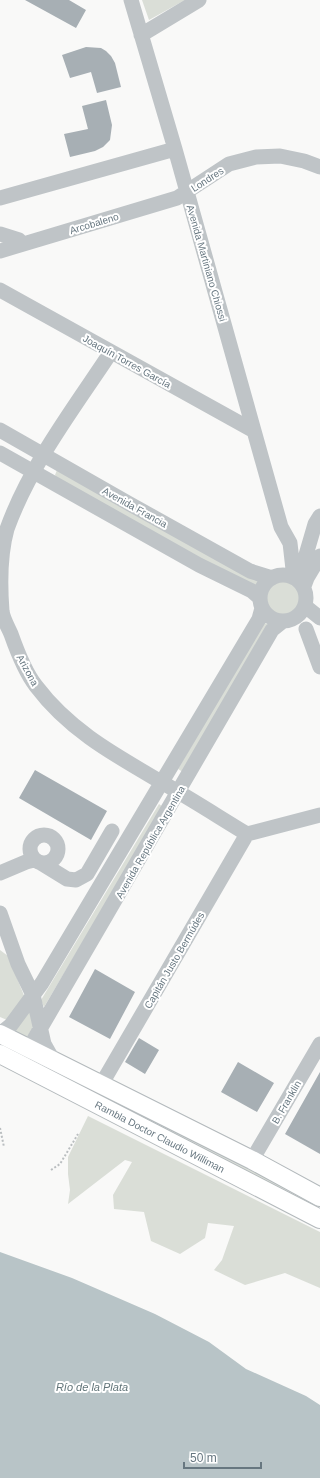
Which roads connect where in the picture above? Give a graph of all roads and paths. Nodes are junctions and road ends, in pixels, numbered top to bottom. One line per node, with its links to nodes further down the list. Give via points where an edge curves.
1 (130, 0): 3 (street, Avenida Martiniano Chiossi)
2 (199, 0): 3 (street)
3 (141, 35): 4 (street, Avenida Martiniano Chiossi)
4 (175, 150): 6 (street, Avenida Martiniano Chiossi); 7 (street)
5 (320, 167): 6 (street, Londres, via 280,156 256,157 228,164)
6 (186, 192): 9 (street, Arcobaleno, via 177,198); 14 (street, Avenida Martiniano Chiossi)
7 (0, 198)
8 (0, 234): 9 (street, via 19,240)
9 (23, 244): 10 (street, Arcobaleno)
10 (0, 251)
11 (0, 290): 12 (street, Joaquín Torres García)
12 (111, 352): 14 (street, Joaquín Torres García); 16 (street, Arizona)
13 (0, 430): 16 (street, Avenida Francia)
14 (254, 431): 20 (street, Avenida Martiniano Chiossi, via 282,527)
15 (0, 453): 17 (street, Avenida Francia)
16 (43, 455): 17 (street, Arizona); 20 (street, Avenida Francia, via 250,571)
17 (32, 472): 21 (street, Avenida Francia, via 199,565 252,591); 26 (street, Arizona, via 6,531 0,563)
18 (320, 516): 20 (street, via 315,524 303,565)
19 (320, 556): 20 (street, via 307,578)
20 (290, 580): 21 (street, via 264,585); 22 (street, via 306,596)
21 (261, 603): 24 (street, via 270,618); 29 (street, Avenida República Argentina, via 259,619)
22 (306, 606): 23 (street); 24 (street, via 300,614)
23 (320, 618)
24 (287, 621): 25 (street); 30 (street, Avenida República Argentina, via 272,630)
25 (306, 629): 27 (street); 28 (street)
26 (4, 631): 29 (street, Arizona, via 35,685 58,711 84,735)
27 (320, 635)
28 (320, 667)
29 (162, 782): 30 (street, Arizona); 38 (street, Avenida República Argentina)
30 (179, 792): 33 (street, Arizona); 39 (street, Avenida República Argentina)
31 (320, 815): 33 (street)
32 (112, 831): 34 (street, via 87,874 76,880 67,879)
33 (247, 834): 45 (street, Capitán Justo Bermúdes)
34 (35, 857): 35 (street, via 25,854); 36 (street)
35 (0, 862)
36 (0, 873)
37 (0, 913): 38 (street, via 18,964)
38 (33, 996): 39 (street); 40 (street, Avenida República Argentina, via 11,1025)
39 (40, 1028): 42 (street, Avenida República Argentina); 44 (street, via 44,1044)
40 (0, 1034): 42 (main road, Rambla Doctor Claudio Williman)
41 (320, 1044): 49 (street, B. Franklin)
42 (29, 1048): 43 (street, Avenida República Argentina); 44 (main road, Rambla Doctor Claudio Williman)
43 (8, 1058): 52 (main road, Rambla Doctor Claudio Williman)
44 (53, 1060): 45 (main road, Rambla Doctor Claudio Williman)
45 (101, 1085): 49 (main road, Rambla Doctor Claudio Williman)
46 (0, 1128): 48 (path)
47 (78, 1134): 50 (path, via 60,1164)
48 (4, 1147)
49 (252, 1160): 51 (main road, Rambla Doctor Claudio Williman)
50 (51, 1170)
51 (320, 1197)
52 (320, 1217)

